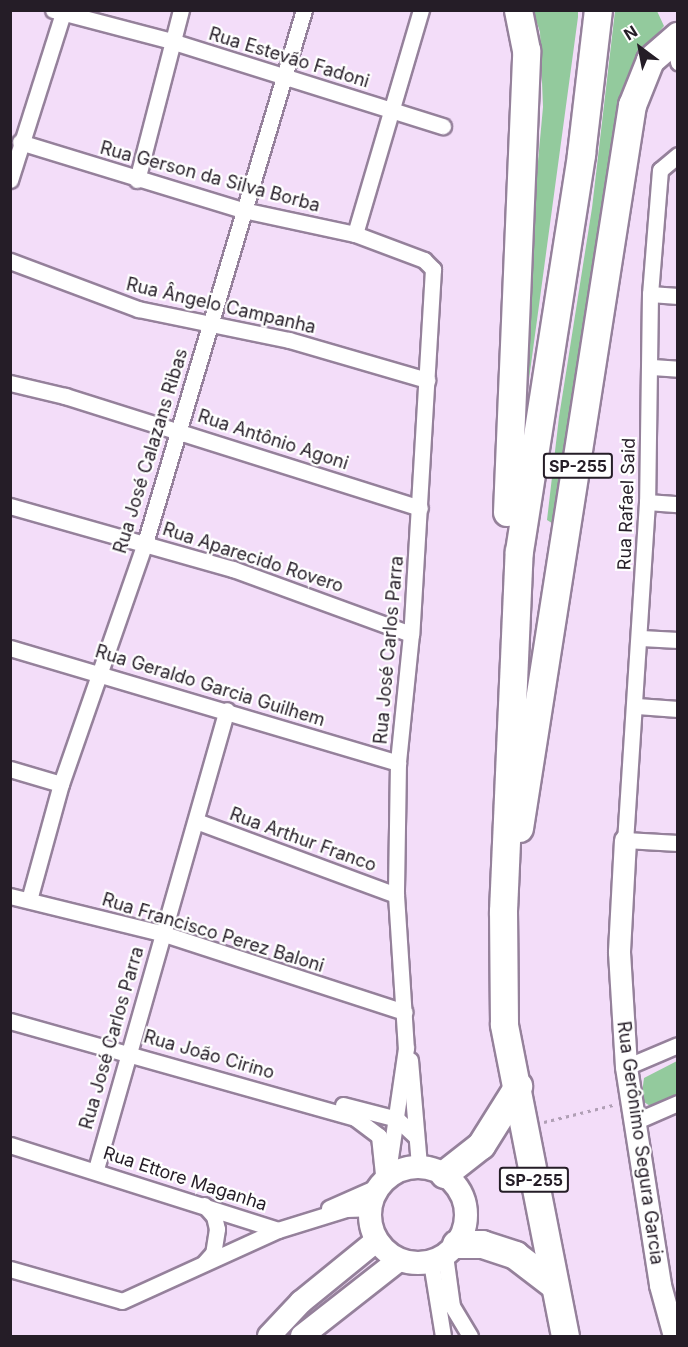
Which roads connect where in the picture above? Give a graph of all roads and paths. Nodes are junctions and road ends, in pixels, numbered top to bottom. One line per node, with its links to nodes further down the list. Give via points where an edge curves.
1 (180, 10): 7 (street)
2 (304, 10): 9 (street, Rua José Calazans Ribas)
3 (422, 10): 10 (street)
4 (518, 10): 38 (highway, SP-255, via 526,50 504,578)
5 (598, 10): 38 (highway, SP-255, via 581,154 519,551)
6 (60, 12): 7 (street, Rua Estevão Fadoni); 12 (street)
7 (171, 42): 9 (street, Rua Estevão Fadoni); 15 (street)
8 (676, 45): 51 (highway, SP-255, via 650,60 632,105 540,701)
9 (283, 77): 10 (street, Rua Estevão Fadoni); 16 (street, Rua José Calazans Ribas)
10 (389, 109): 11 (street, Rua Estevão Fadoni); 17 (street)
11 (444, 126)
12 (20, 141): 14 (street); 15 (street, Rua Gerson da Silva Borba)
13 (678, 155): 20 (street, Rua Rafael Said, via 660,170)
14 (10, 180)
15 (137, 180): 16 (street, Rua Gerson da Silva Borba)
16 (243, 210): 17 (street, Rua Gerson da Silva Borba); 22 (street, Rua José Calazans Ribas)
17 (355, 234): 18 (street, Rua Gerson da Silva Borba)
18 (424, 260): 25 (street, Rua José Carlos Parra, via 435,277)
19 (10, 261): 22 (street, Rua Ângelo Campanha, via 65,285 138,309)
20 (650, 294): 21 (street); 23 (street, Rua Rafael Said)
21 (678, 296)
22 (210, 322): 25 (street, Rua Ângelo Campanha); 27 (street, Rua José Calazans Ribas)
23 (651, 367): 24 (street); 28 (street, Rua Rafael Said)
24 (678, 369)
25 (427, 380): 31 (street, Rua José Carlos Parra)
26 (10, 383): 27 (street, Rua Antônio Agoni)
27 (176, 430): 31 (street, Rua Antônio Agoni); 32 (street, Rua José Calazans Ribas)
28 (647, 502): 29 (street); 34 (street, Rua Rafael Said)
29 (678, 504)
30 (10, 506): 32 (street, Rua Aparecido Rovero)
31 (420, 508): 33 (street, Rua José Carlos Parra)
32 (145, 543): 33 (street, Rua Aparecido Rovero, via 233,569); 37 (street, Rua José Calazans Ribas)
33 (411, 634): 42 (street, Rua José Carlos Parra)
34 (641, 638): 35 (street); 39 (street, Rua Rafael Said)
35 (678, 640)
36 (10, 648): 37 (street, Rua Geraldo Garcia Guilhem)
37 (99, 673): 41 (street, Rua Geraldo Garcia Guilhem); 44 (street, Rua José Calazans Ribas)
38 (510, 677): 51 (highway, SP-255)
39 (637, 706): 40 (street); 46 (street, Rua Rafael Said)
40 (678, 709)
41 (227, 710): 42 (street, Rua Geraldo Garcia Guilhem); 45 (street, Rua José Carlos Parra)
42 (398, 763): 48 (street, Rua José Carlos Parra)
43 (10, 769): 44 (street)
44 (61, 784): 50 (street, Rua José Calazans Ribas)
45 (196, 821): 48 (street, Rua Arthur Franco); 52 (street, Rua José Carlos Parra)
46 (625, 840): 47 (street); 58 (street, Rua Gerônimo Segura Garcia, via 619,952)
47 (678, 843)
48 (396, 895): 53 (street, Rua José Carlos Parra)
49 (10, 896): 50 (street, Rua Francisco Perez Baloni)
50 (29, 900): 52 (street, Rua Francisco Perez Baloni)
51 (503, 911): 59 (highway, SP-255, via 504,1024)
52 (161, 933): 53 (street, Rua Francisco Perez Baloni); 57 (street, Rua José Carlos Parra)
53 (404, 1012): 56 (street, Rua José Carlos Parra)
54 (10, 1021): 57 (street, Rua João Cirino)
55 (678, 1045): 58 (street)
56 (406, 1048): 63 (street, Rua José Carlos Parra); 66 (street, Rua José Carlos Parra, via 412,1072)
57 (127, 1052): 60 (street, Rua João Cirino); 68 (street, Rua José Carlos Parra)
58 (626, 1067): 61 (street, Rua Gerônimo Segura Garcia)
59 (518, 1086): 65 (highway, SP-255); 69 (highway, via 481,1145)
60 (292, 1098): 63 (street); 70 (street, via 369,1125 379,1136)
61 (631, 1100): 64 (street, Rua Gerônimo Segura Garcia); 65 (path)
62 (678, 1103): 64 (street)
63 (397, 1119): 66 (street); 70 (street, Rua José Carlos Parra)
64 (634, 1122): 86 (street, Rua Gerônimo Segura Garcia, via 660,1285)
65 (525, 1127): 80 (highway, SP-255)
66 (415, 1136): 69 (street, Rua José Carlos Parra)
67 (10, 1145): 68 (street, Rua Ettore Maganha)
68 (96, 1169): 71 (street, Rua Ettore Maganha)
69 (432, 1170): 70 (main road); 76 (main road, via 464,1199 464,1230)
70 (383, 1181): 72 (main road); 73 (street)
71 (204, 1205): 74 (street, Rua Ettore Maganha); 78 (street, via 214,1216 217,1229 213,1253)
72 (369, 1208): 73 (street); 75 (main road)
73 (310, 1218): 74 (street)
74 (278, 1230): 78 (street)
75 (376, 1241): 77 (main road); 81 (main road, via 308,1296)
76 (444, 1254): 77 (main road); 80 (highway, via 482,1244 515,1255); 83 (street); 84 (street, via 452,1306)
77 (399, 1260): 82 (main road)
78 (203, 1264): 79 (street, via 122,1301)
79 (10, 1269)
80 (554, 1285): 85 (highway, SP-255)
81 (269, 1336)
82 (302, 1336)
83 (443, 1336)
84 (470, 1336)
85 (566, 1336)
86 (674, 1336)

